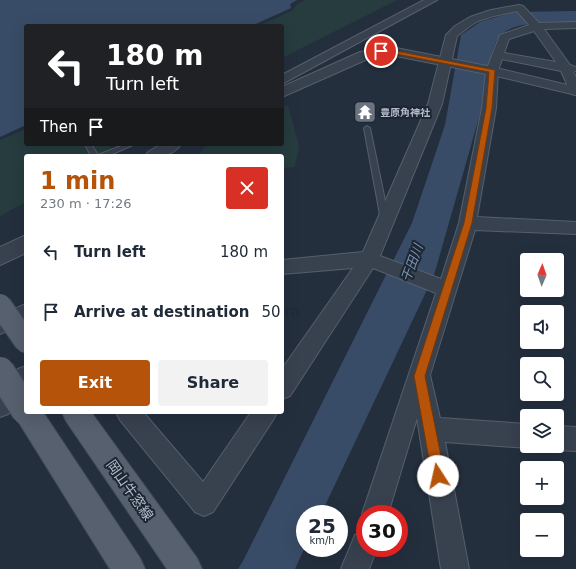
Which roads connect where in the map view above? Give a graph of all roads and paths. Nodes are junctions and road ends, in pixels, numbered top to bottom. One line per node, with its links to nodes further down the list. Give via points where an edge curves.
1 (432, 0): 8 (street)
2 (535, 25): 3 (street); 4 (street, via 504,36); 5 (street, via 519,8 485,15 459,26 452,35); 6 (street)
3 (576, 25)
4 (498, 55): 6 (street); 7 (street)
5 (451, 63): 7 (street); 10 (street, via 391,52 372,53); 16 (street)
6 (571, 69): 9 (street)
7 (488, 70): 9 (street); 17 (street, via 489,108)
8 (284, 79)
9 (576, 91)
10 (284, 92)
11 (366, 128): 16 (lane)
12 (127, 146): 14 (lane)
13 (170, 146): 15 (street)
14 (106, 154)
15 (157, 154)
16 (385, 221): 21 (street)
17 (468, 223): 18 (street); 23 (street)
18 (576, 228)
19 (24, 243): 20 (street)
20 (0, 257)
21 (373, 261): 22 (street); 23 (street); 31 (street)
22 (284, 267)
23 (442, 287): 29 (street)
24 (0, 305): 27 (main road, bridge)
25 (24, 314): 26 (street)
26 (0, 325)
27 (24, 339)
28 (0, 371): 33 (main road, bridge)
29 (420, 376): 38 (street); 42 (street)
30 (24, 378): 32 (street)
31 (284, 385)
32 (0, 406)
33 (24, 408)
34 (28, 414): 44 (main road)
35 (76, 414): 45 (main road, 岡山牛窓線)
36 (130, 414): 37 (street, via 204,503)
37 (265, 414)
38 (430, 430): 39 (street); 47 (street)
39 (520, 436)
40 (564, 438): 41 (street)
41 (576, 439)
42 (378, 505)
43 (360, 557): 46 (street)
44 (129, 569)
45 (186, 569)
46 (355, 569)
47 (454, 569)

